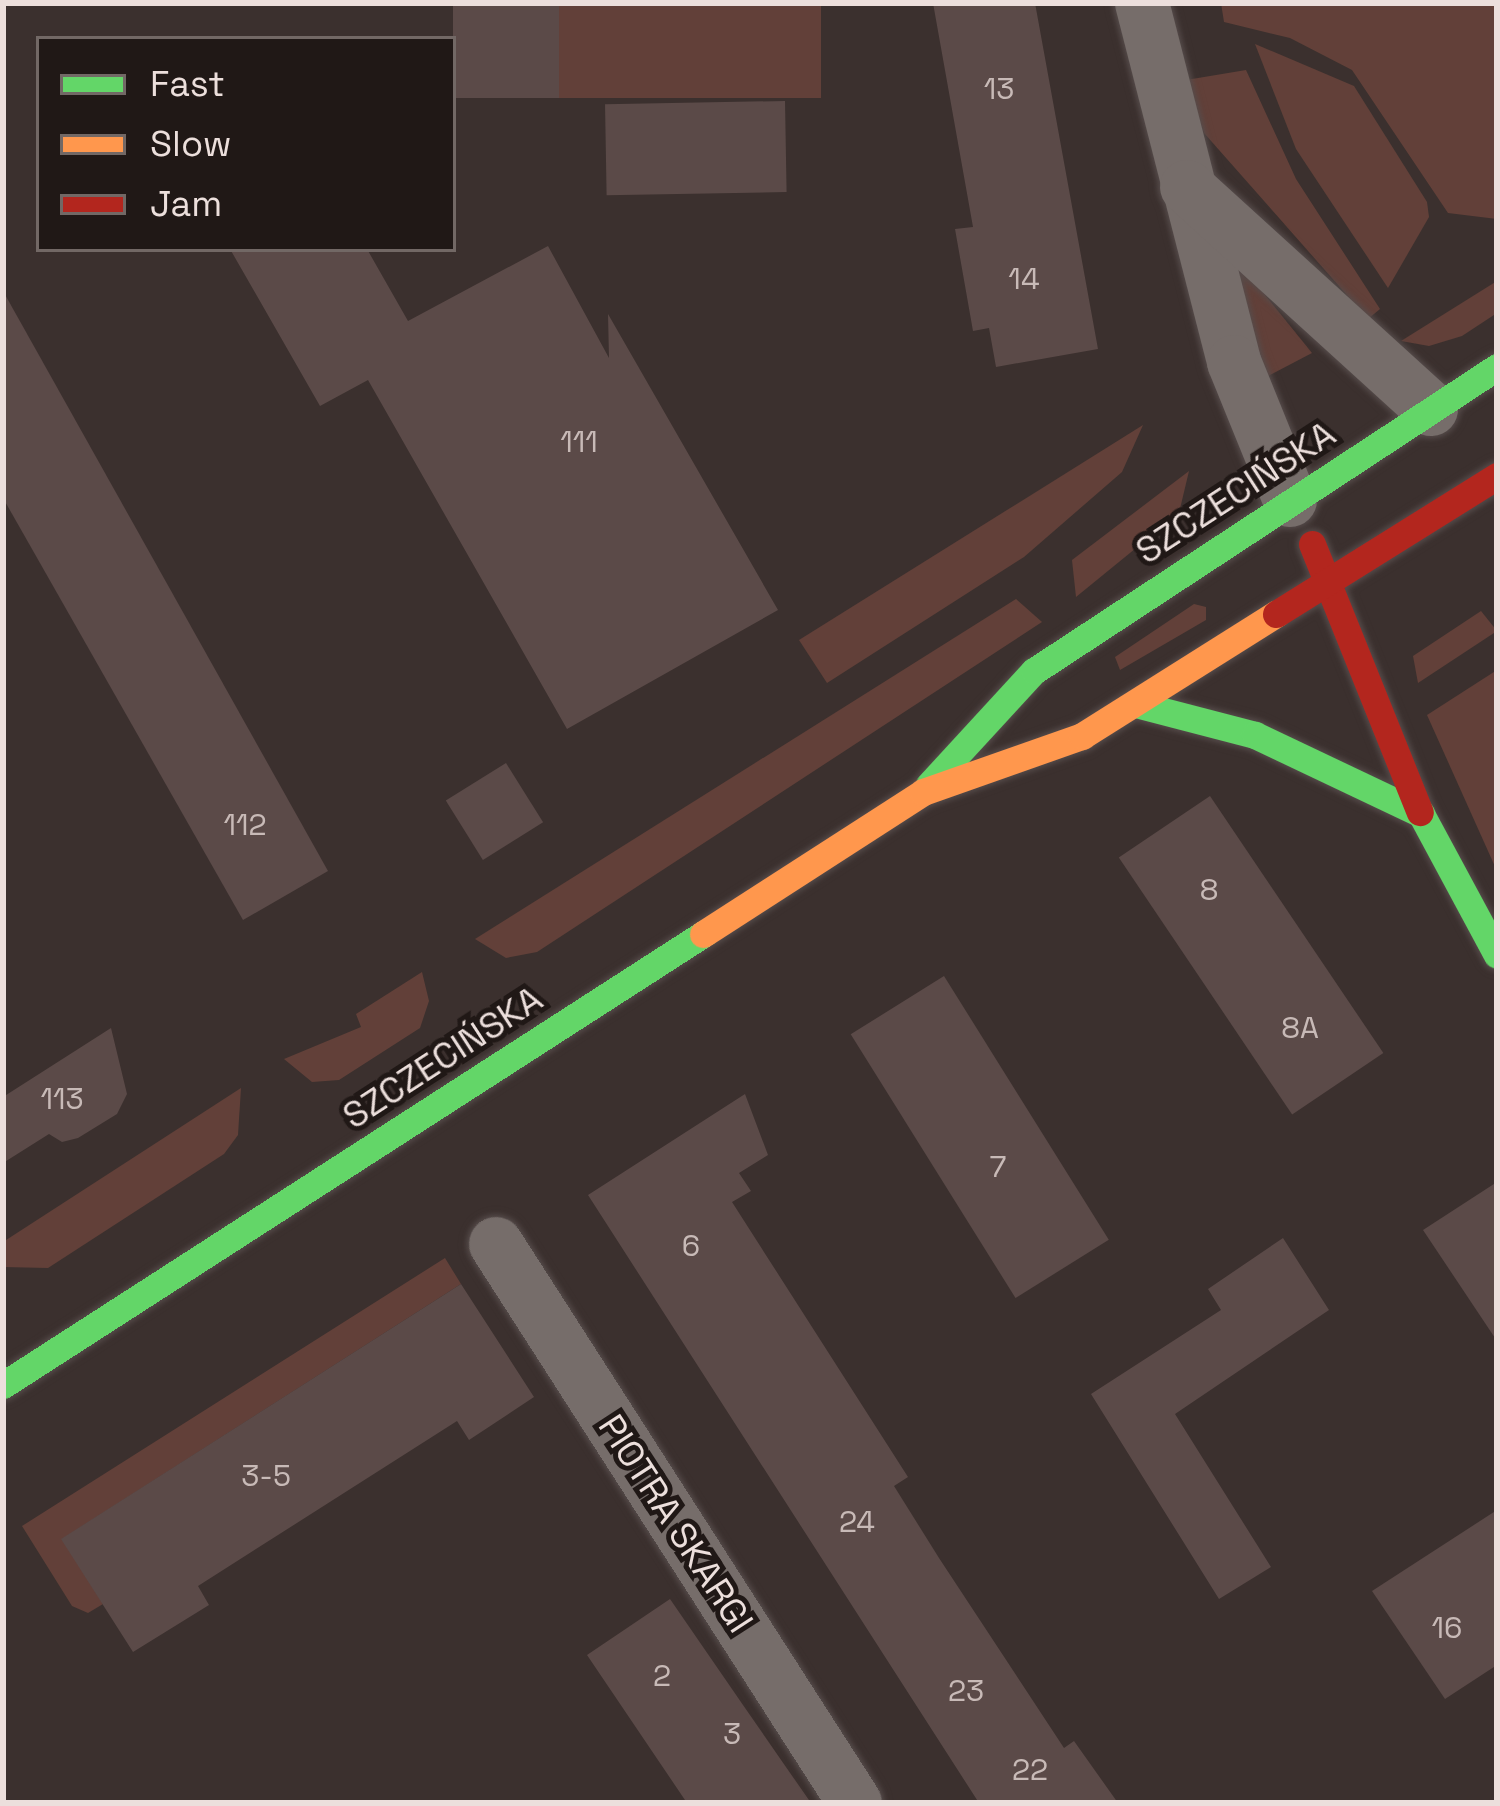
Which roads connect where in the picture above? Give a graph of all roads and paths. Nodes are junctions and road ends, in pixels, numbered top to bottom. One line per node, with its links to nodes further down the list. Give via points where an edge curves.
1 (1142, 3): 2 (street)
2 (1185, 186): 4 (street); 6 (street, via 1234,362)
3 (1497, 367): 4 (street, SZCZECIŃSKA)
4 (1468, 441): 6 (street, SZCZECIŃSKA)
5 (1497, 476): 7 (street, SZCZECIŃSKA)
6 (1289, 500): 7 (street); 9 (street, SZCZECIŃSKA, via 1034,671)
7 (1332, 583): 8 (street, SZCZECIŃSKA); 10 (street)
8 (1136, 704): 9 (street, SZCZECIŃSKA, via 1082,736); 10 (street, via 1255,735)
9 (923, 792): 13 (street, SZCZECIŃSKA)
10 (1421, 814): 11 (street)
11 (1497, 955)
12 (496, 1244): 14 (street, PIOTRA SKARGI)
13 (3, 1385)
14 (855, 1803)

